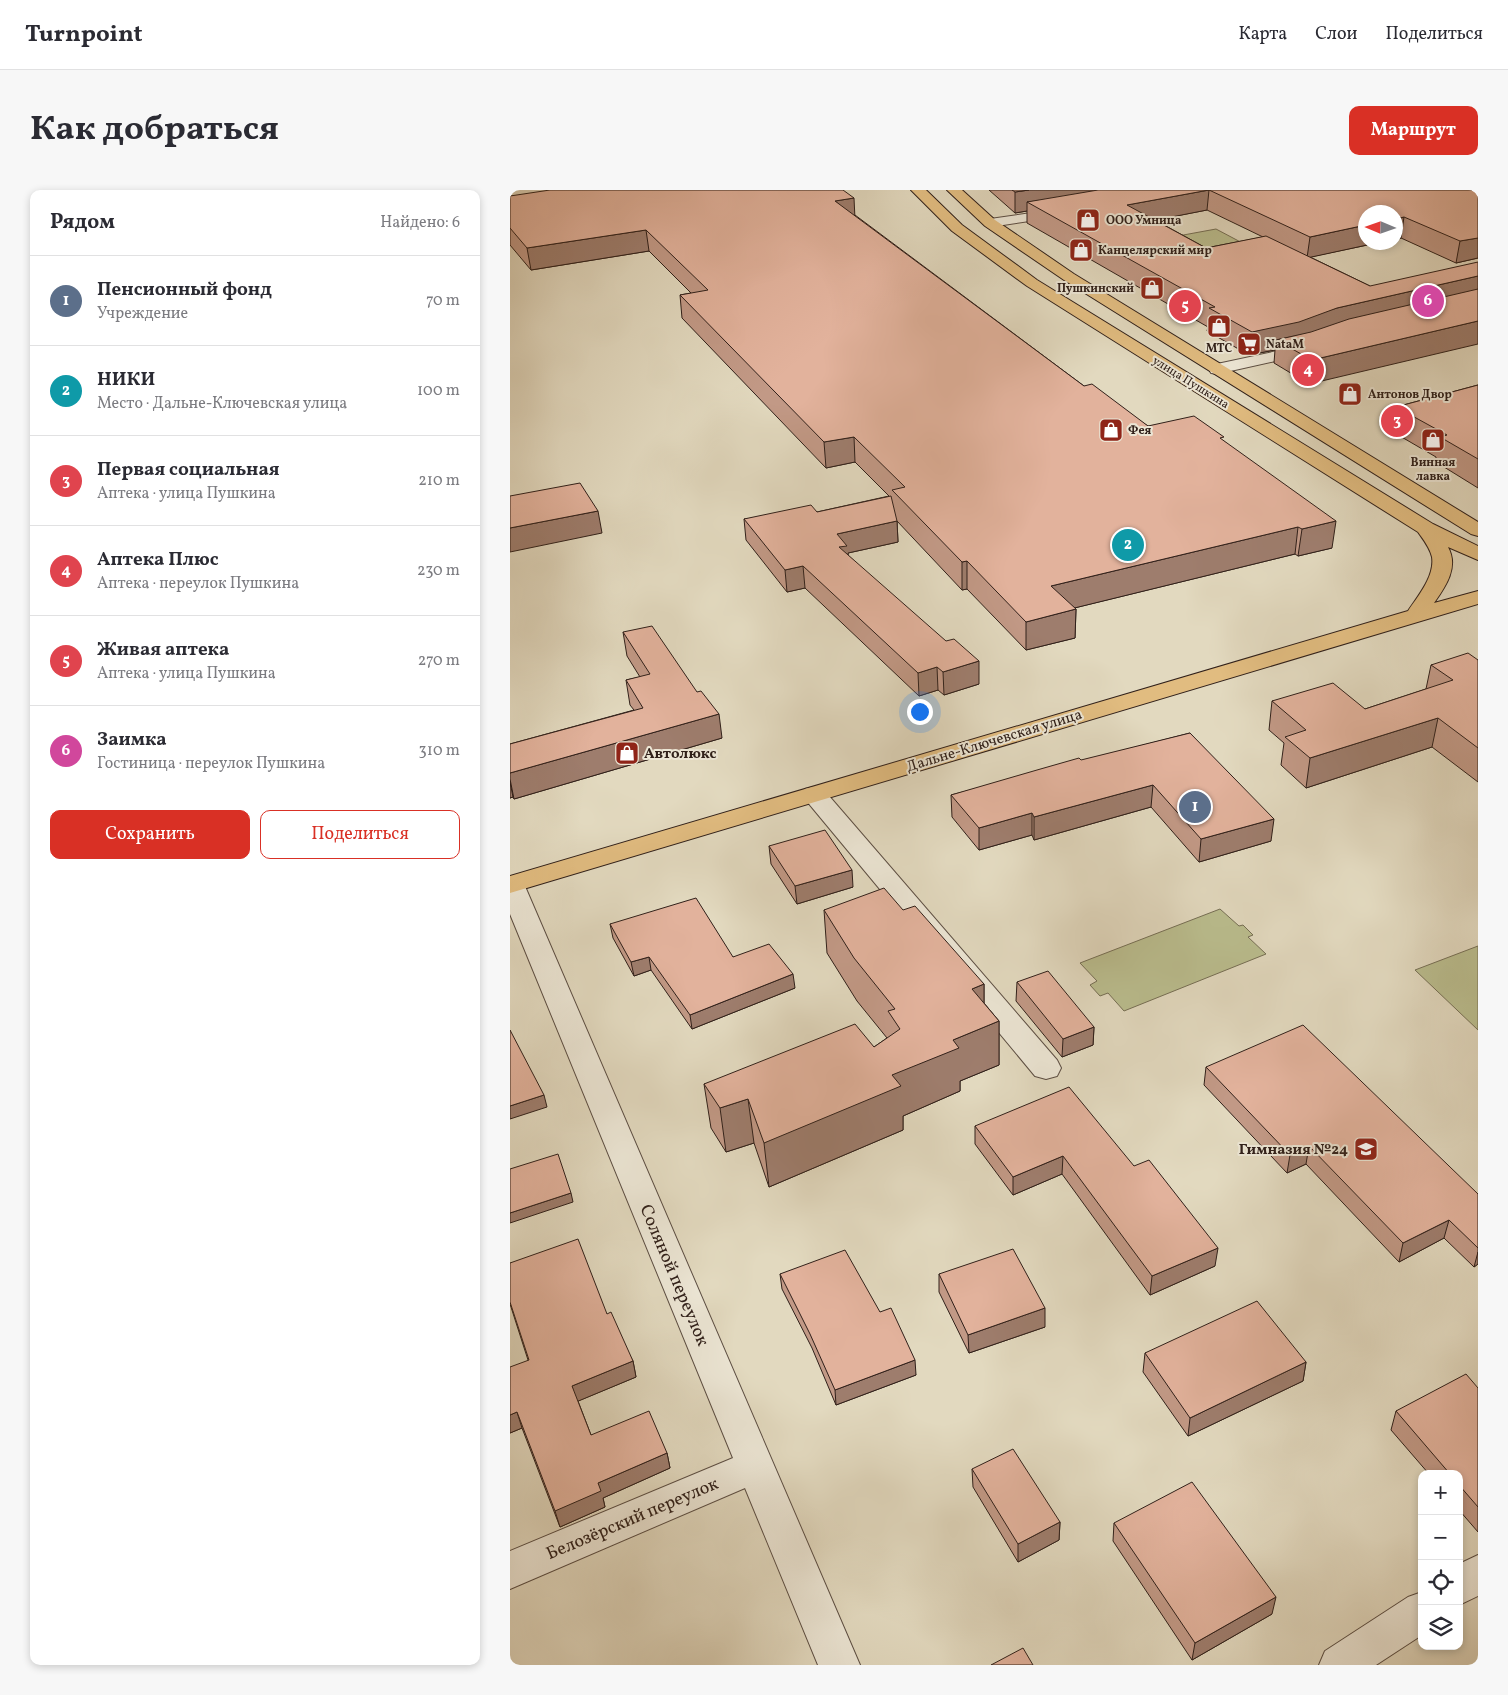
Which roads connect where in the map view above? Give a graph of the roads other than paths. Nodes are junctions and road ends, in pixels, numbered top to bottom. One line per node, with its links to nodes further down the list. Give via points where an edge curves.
1 (918, 190): 7 (main road, улица Пушкина, via 957,228 1032,283)
2 (954, 190): 4 (main road, улица Пушкина)
3 (1078, 209): 4 (street)
4 (990, 223): 6 (main road, улица Пушкина, via 1069,277)
5 (1325, 343): 6 (street)
6 (1217, 369): 8 (main road, улица Пушкина)
7 (1426, 528): 9 (main road, улица Пушкина); 11 (main road, via 1442,557 1441,566 1439,578)
8 (1478, 530)
9 (1478, 554)
10 (1478, 598): 11 (main road, Дальне-Ключевская улица)
11 (1415, 616): 12 (main road, Дальне-Ключевская улица)
12 (814, 794): 13 (main road, Дальне-Ключевская улица); 15 (street)
13 (511, 885): 14 (street, Соляной переулок)
14 (518, 922): 16 (street, Соляной переулок)
15 (1046, 1068)
16 (755, 1466): 17 (street, Белозёрский переулок); 21 (street, Соляной переулок)
17 (510, 1570)
18 (1478, 1574): 19 (street)
19 (1463, 1583)
20 (1418, 1614): 22 (street)
21 (839, 1665)
22 (1340, 1665)

